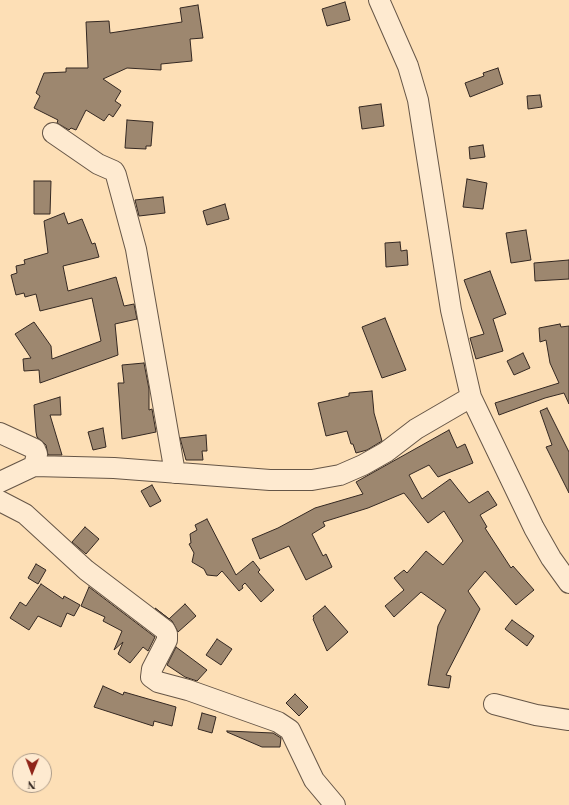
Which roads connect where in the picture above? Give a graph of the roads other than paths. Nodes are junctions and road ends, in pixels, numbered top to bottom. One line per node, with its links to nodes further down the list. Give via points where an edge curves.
1 (379, 0): 3 (street, via 408,66 418,100 451,310)
2 (53, 133): 6 (street, via 98,164 114,171 116,175 136,249)
3 (471, 397): 6 (street, via 416,429 375,458 340,475 312,480 270,480); 9 (street, via 534,528)
4 (0, 433): 5 (street, via 35,449 37,454)
5 (34, 466): 6 (street); 7 (street)
6 (175, 473)
7 (0, 482)
8 (0, 500): 12 (street, via 25,514 86,570 165,630 168,634 167,640 152,669 151,677 158,682 278,722 290,730 314,780)
9 (569, 583)
10 (494, 704): 11 (street)
11 (569, 720)
12 (335, 805)

